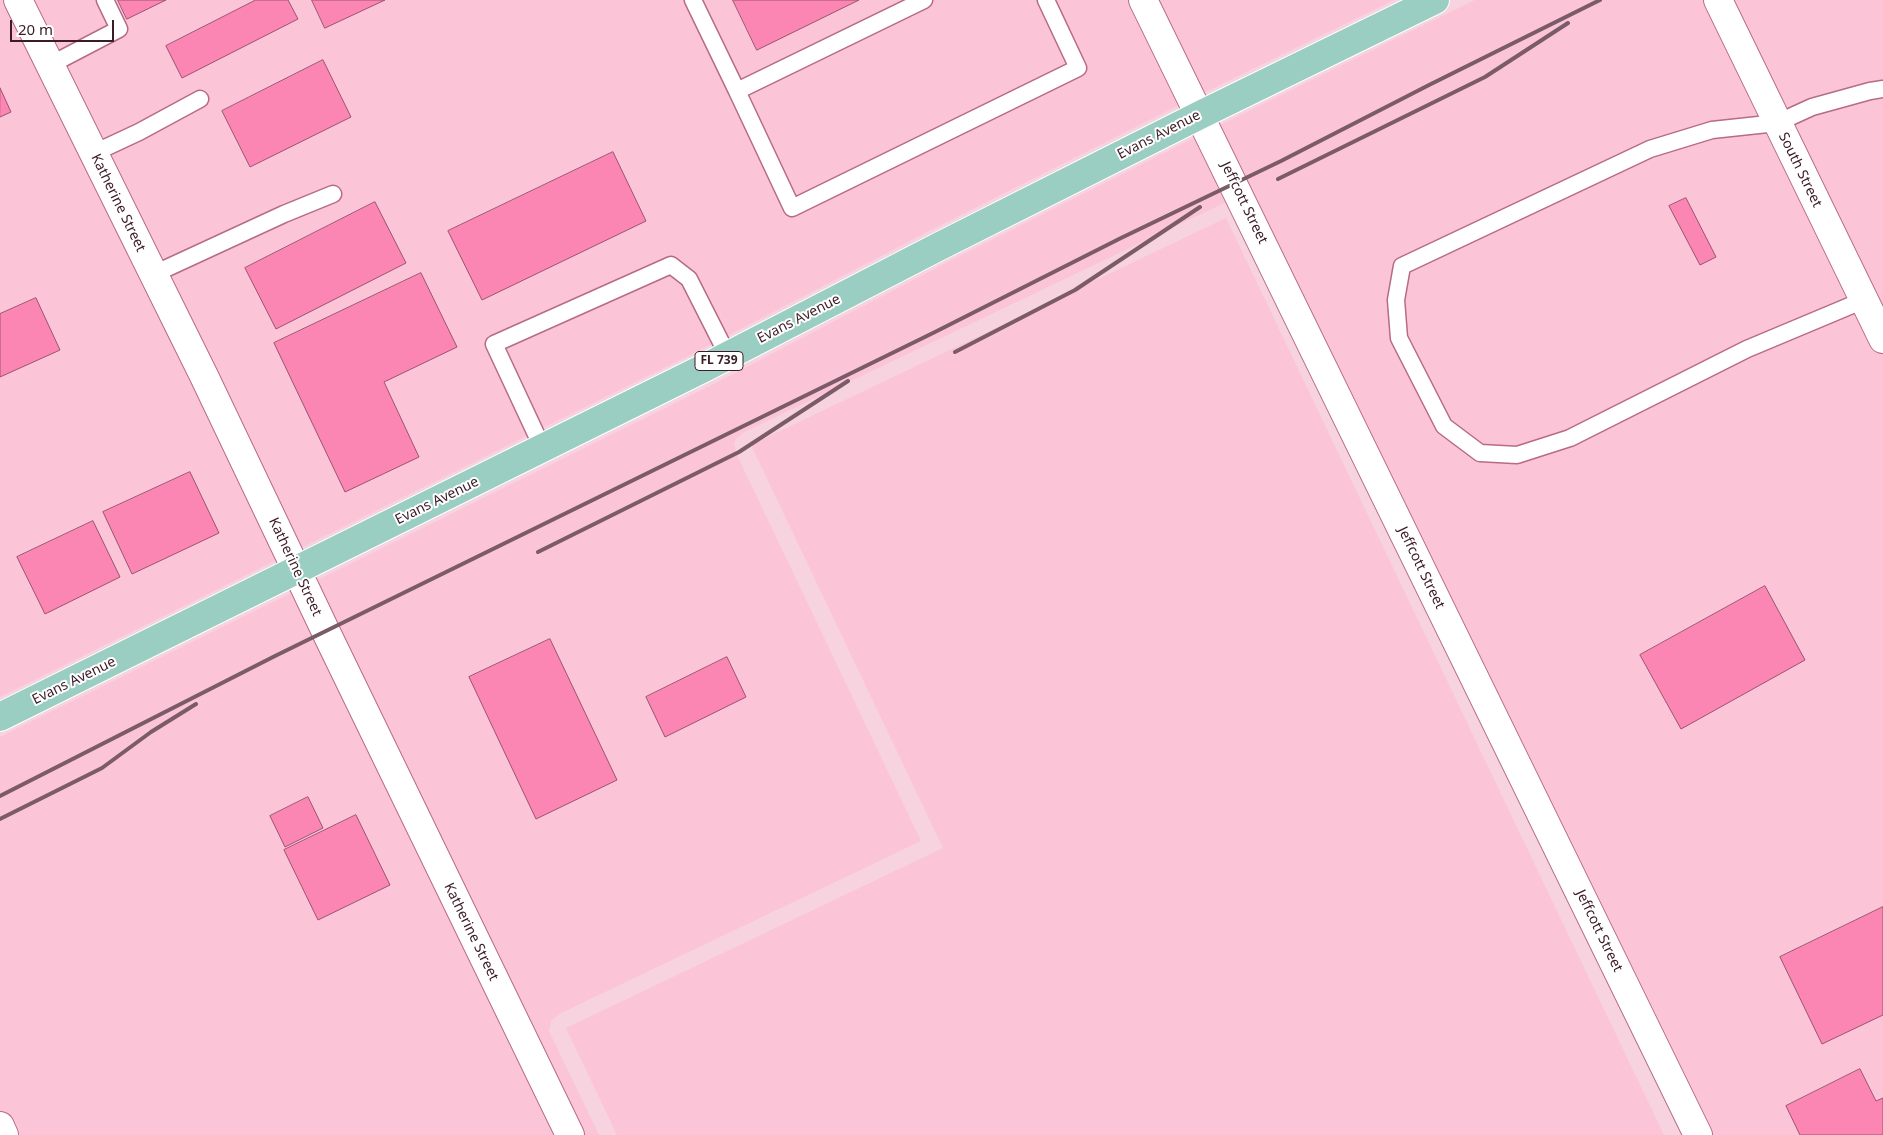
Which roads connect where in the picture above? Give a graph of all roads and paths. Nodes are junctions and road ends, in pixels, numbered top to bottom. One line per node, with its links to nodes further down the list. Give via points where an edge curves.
1 (18, 0): 9 (street, Katherine Street)
2 (105, 0): 9 (lane, via 119,29)
3 (693, 0): 11 (lane)
4 (924, 0): 11 (lane)
5 (1046, 0): 11 (lane, via 1078,68 792,208)
6 (1144, 0): 13 (street, Jeffcott Street)
7 (1435, 0): 13 (main road, Evans Avenue / FL 739)
8 (1718, 0): 14 (street, South Street)
9 (50, 65): 15 (street, Katherine Street)
10 (1883, 89): 14 (lane, via 1812,107)
11 (737, 91)
12 (200, 99): 15 (lane)
13 (1200, 115): 20 (main road, Evans Avenue / FL 739); 27 (street, Jeffcott Street)
14 (1777, 122): 18 (street, South Street); 18 (lane, via 1712,130 1650,149 1402,266 1396,300 1399,338 1444,426 1480,453 1517,455 1570,438 1747,349)
15 (94, 153): 17 (street, Katherine Street)
16 (333, 194): 17 (lane)
17 (154, 274): 22 (street, Katherine Street)
18 (1864, 300): 19 (street, South Street)
19 (1883, 339)
20 (728, 356): 21 (main road, Evans Avenue / FL 739); 21 (lane, via 690,279 671,265 494,344)
21 (543, 449): 22 (main road, Evans Avenue / FL 739)
22 (297, 571): 23 (main road, Evans Avenue / FL 739); 26 (street, Katherine Street)
23 (0, 717)
24 (0, 1126): 25 (street)
25 (4, 1135)
26 (570, 1135)
27 (1698, 1135)

